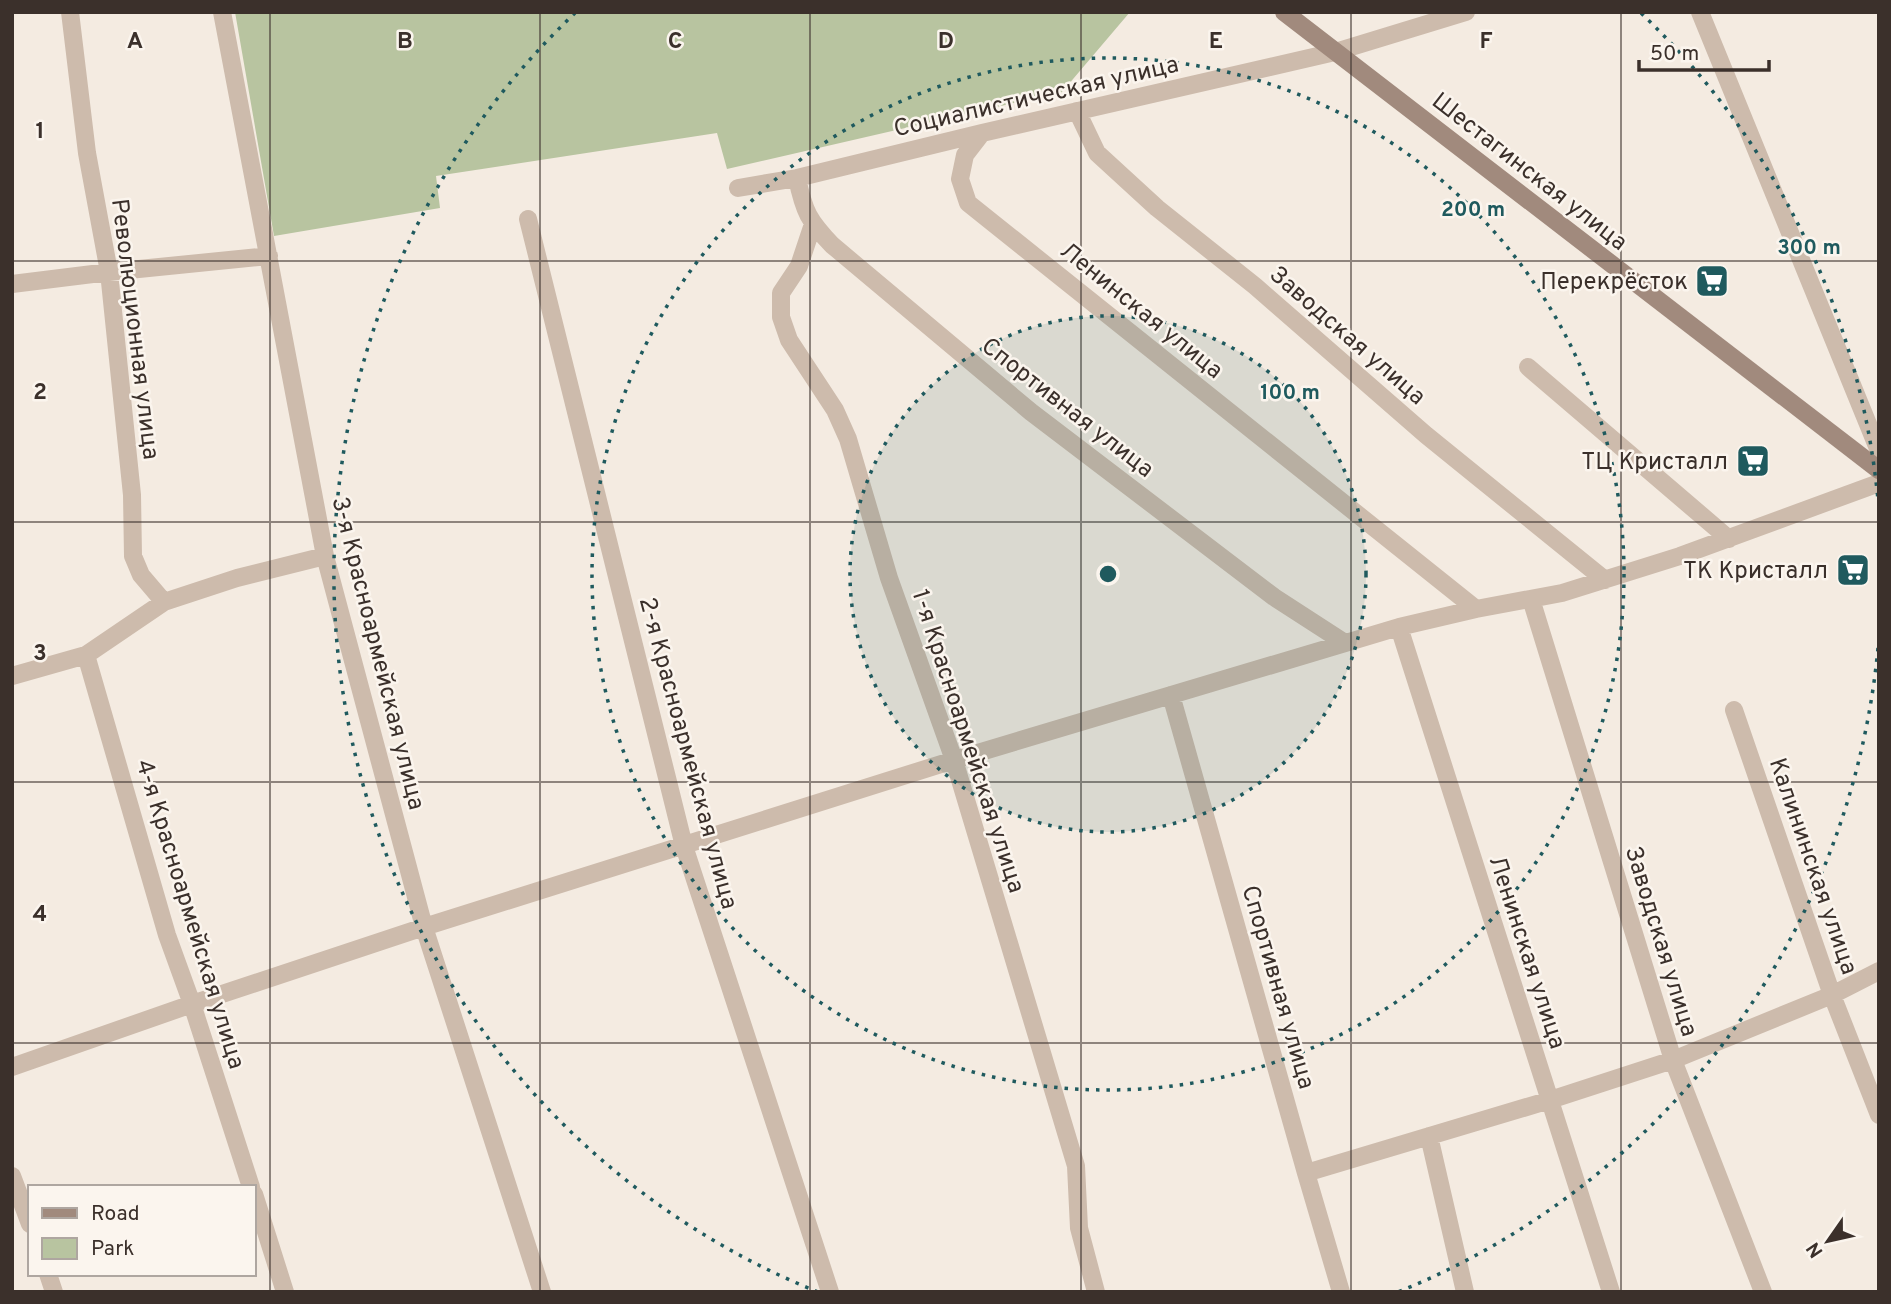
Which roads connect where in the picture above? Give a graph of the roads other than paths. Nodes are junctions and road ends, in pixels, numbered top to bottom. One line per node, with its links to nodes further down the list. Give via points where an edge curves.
1 (70, 12): 14 (street, Революционная улица, via 87,153)
2 (222, 12): 13 (street, 3-я Красноармейская улица)
3 (1284, 12): 6 (main road, Шестагинская улица)
4 (1466, 12): 6 (street, Социалистическая улица)
5 (1700, 12): 17 (street)
6 (1335, 52): 7 (street, Социалистическая улица); 18 (main road, Шестагинская улица)
7 (1077, 111): 8 (street, Социалистическая улица); 22 (street, Заводская улица, via 1097,153 1157,208)
8 (982, 132): 9 (street, Социалистическая улица); 25 (street, Ленинская улица, via 962,167 960,179 968,202)
9 (797, 178): 10 (street, Социалистическая улица); 12 (street, Спортивная улица)
10 (738, 188)
11 (528, 219): 33 (street, 2-я Красноармейская улица)
12 (813, 224): 27 (street, Спортивная улица, via 832,246 1031,412 1274,597); 32 (street, 1-я Красноармейская улица, via 799,266 781,293 781,317 789,340 835,410 848,439 889,578)
13 (269, 256): 14 (street); 21 (street, 3-я Красноармейская улица)
14 (109, 272): 15 (street); 24 (street, Революционная улица, via 132,495 133,555 141,575)
15 (12, 284)
16 (1528, 367): 20 (street)
17 (1879, 452)
18 (1879, 470)
19 (1879, 483): 20 (street)
20 (1729, 539): 22 (street)
21 (325, 556): 24 (street); 34 (street, 3-я Красноармейская улица)
22 (1605, 580): 23 (street)
23 (1531, 599): 25 (street); 38 (street, Заводская улица)
24 (164, 602): 28 (street)
25 (1476, 609): 26 (street)
26 (1399, 627): 27 (street); 40 (street, Ленинская улица)
27 (1345, 643): 30 (street)
28 (86, 656): 29 (street); 37 (street, 4-я Красноармейская улица, via 167,935)
29 (12, 676)
30 (1171, 695): 32 (street); 43 (street, Спортивная улица)
31 (1734, 710): 36 (street, Калининская улица)
32 (954, 760): 33 (street); 51 (street, 1-я Красноармейская улица, via 1076,1166 1079,1228)
33 (684, 846): 34 (street); 50 (street, 2-я Красноармейская улица)
34 (424, 927): 37 (street); 49 (street, 3-я Красноармейская улица)
35 (1879, 971): 36 (street)
36 (1832, 995): 38 (street); 41 (street, Калининская улица)
37 (192, 1004): 39 (street); 45 (street, 4-я Красноармейская улица)
38 (1673, 1060): 40 (street); 55 (street, Заводская улица)
39 (12, 1067)
40 (1550, 1101): 42 (street); 54 (street, Ленинская улица)
41 (1879, 1115)
42 (1429, 1136): 43 (street); 53 (street)
43 (1306, 1173): 52 (street, Спортивная улица)
44 (12, 1176): 47 (street)
45 (250, 1185)
46 (256, 1200): 48 (street)
47 (28, 1219)
48 (285, 1292)
49 (542, 1292)
50 (830, 1292)
51 (1096, 1292)
52 (1341, 1292)
53 (1465, 1292)
54 (1611, 1292)
55 (1763, 1292)

